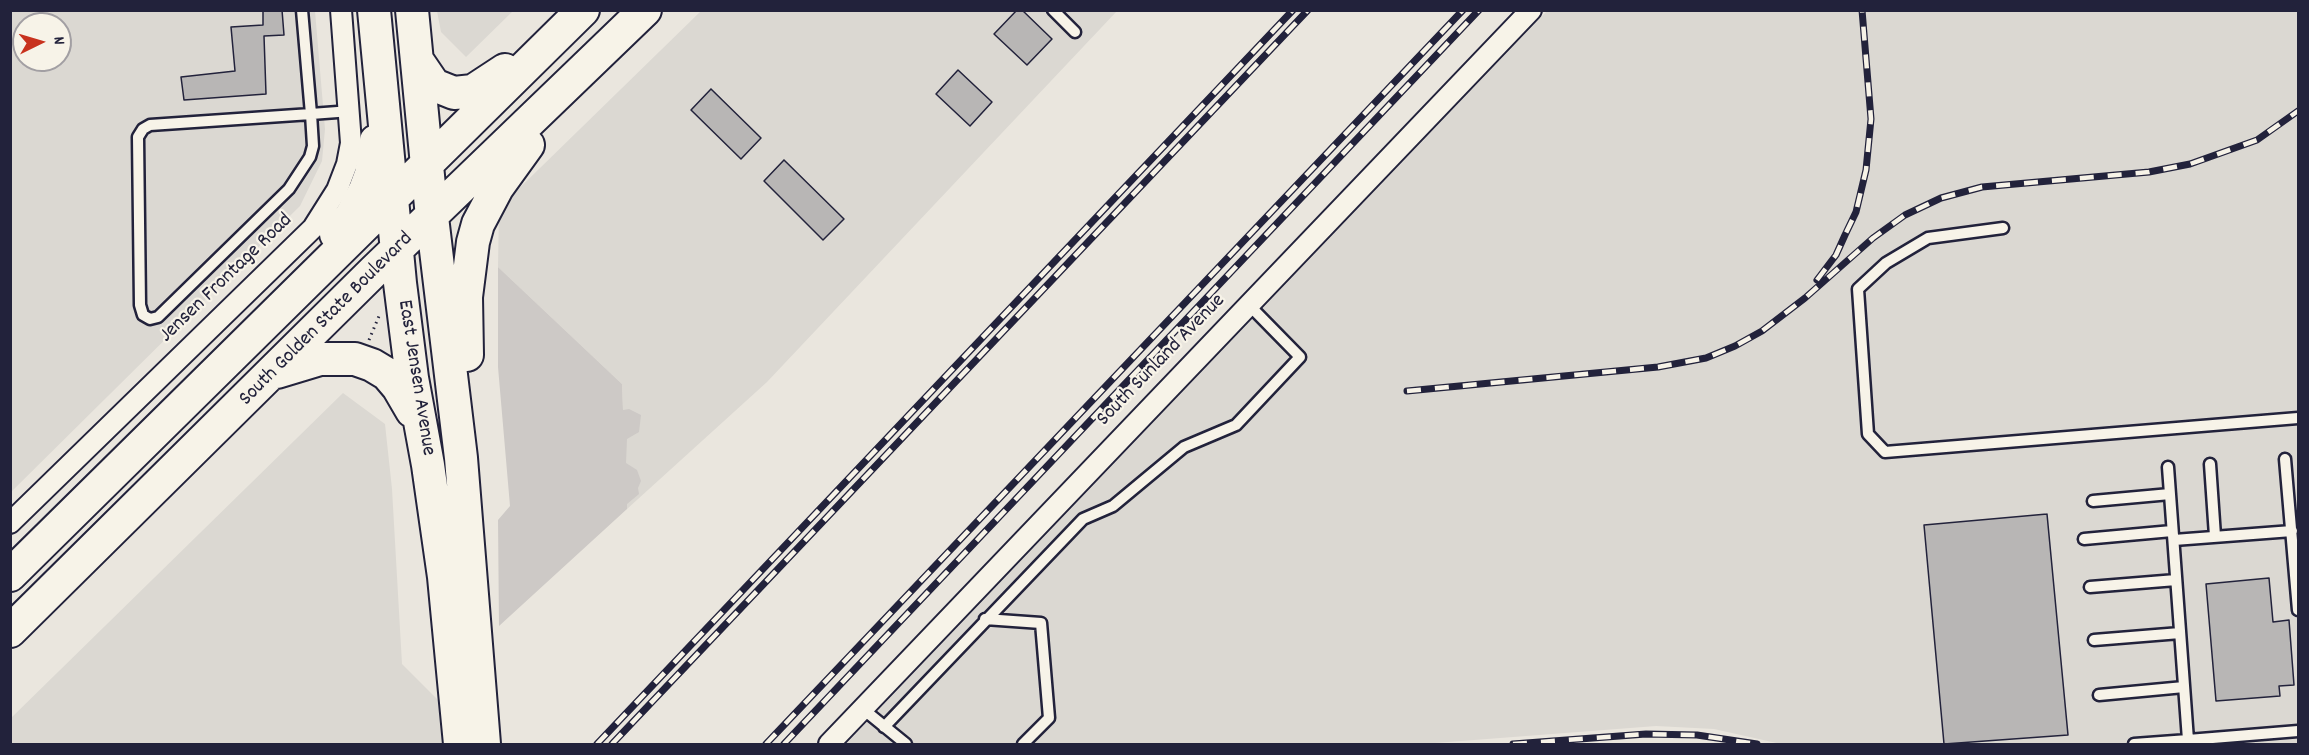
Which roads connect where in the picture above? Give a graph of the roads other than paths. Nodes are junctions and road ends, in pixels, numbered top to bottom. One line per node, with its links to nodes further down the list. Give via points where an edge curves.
1 (302, 10): 14 (lane)
2 (341, 10): 13 (street, Jensen Frontage Road)
3 (374, 10): 12 (main road, East Jensen Avenue)
4 (412, 10): 10 (main road, East Jensen Avenue)
5 (645, 10): 11 (main road, South Golden State Boulevard)
6 (1053, 10): 9 (lane)
7 (1531, 10): 20 (street, South Sunland Avenue)
8 (576, 17): 10 (main road, via 473,91 442,91); 15 (main road, South Golden State Boulevard)
9 (1075, 32)
10 (417, 60): 15 (main road, East Jensen Avenue)
11 (594, 60): 17 (main road, South Golden State Boulevard); 35 (main road, via 515,161 485,209 472,242 466,297)
12 (379, 62): 16 (main road, East Jensen Avenue); 21 (main road, via 376,151 365,190 351,216)
13 (351, 111): 14 (lane); 30 (street, Jensen Frontage Road, via 347,164 337,190 313,228)
14 (311, 114): 14 (lane, via 150,125 143,129 138,137 143,315 150,319 158,317 289,189 310,157)
15 (426, 165): 16 (main road, South Golden State Boulevard); 17 (main road, East Jensen Avenue)
16 (391, 199): 19 (main road, East Jensen Avenue); 21 (main road, South Golden State Boulevard)
17 (432, 217): 19 (main road, South Golden State Boulevard); 35 (main road, East Jensen Avenue)
18 (2003, 228): 23 (lane, via 1928,238 1886,263 1858,289 1868,434 1885,452)
19 (397, 250): 22 (main road, South Golden State Boulevard); 24 (main road, East Jensen Avenue)
20 (1249, 305): 40 (lane, via 1300,357 1236,425 1184,447 1113,506 1083,519); 46 (street, South Sunland Avenue)
21 (248, 342): 36 (main road, South Golden State Boulevard)
22 (273, 373): 24 (main road, via 300,363 337,357 372,365 398,387); 41 (main road, South Golden State Boulevard)
23 (2298, 418)
24 (419, 423): 50 (main road, East Jensen Avenue, via 435,510)
25 (2285, 459): 31 (lane)
26 (2210, 464): 33 (lane)
27 (2168, 467): 28 (lane)
28 (2170, 494): 29 (lane); 32 (lane)
29 (2093, 501)
30 (10, 523)
31 (2292, 531): 33 (lane); 39 (lane)
32 (2173, 535): 33 (lane); 34 (lane); 37 (lane)
33 (2215, 536)
34 (2085, 539)
35 (470, 557): 51 (main road, East Jensen Avenue)
36 (10, 575)
37 (2176, 580): 38 (lane); 42 (lane)
38 (2090, 587)
39 (2298, 610)
40 (985, 619): 47 (lane); 54 (lane, via 1041,623 1049,718)
41 (10, 631)
42 (2180, 633): 43 (lane); 44 (lane)
43 (2094, 640)
44 (2184, 687): 45 (lane); 49 (lane)
45 (2099, 695)
46 (863, 709): 47 (lane); 52 (street, South Sunland Avenue)
47 (884, 727): 53 (lane)
48 (2298, 731): 49 (lane)
49 (2188, 742): 55 (lane)
50 (459, 744)
51 (484, 744)
52 (829, 744)
53 (906, 744)
54 (1023, 744)
55 (2134, 744)

